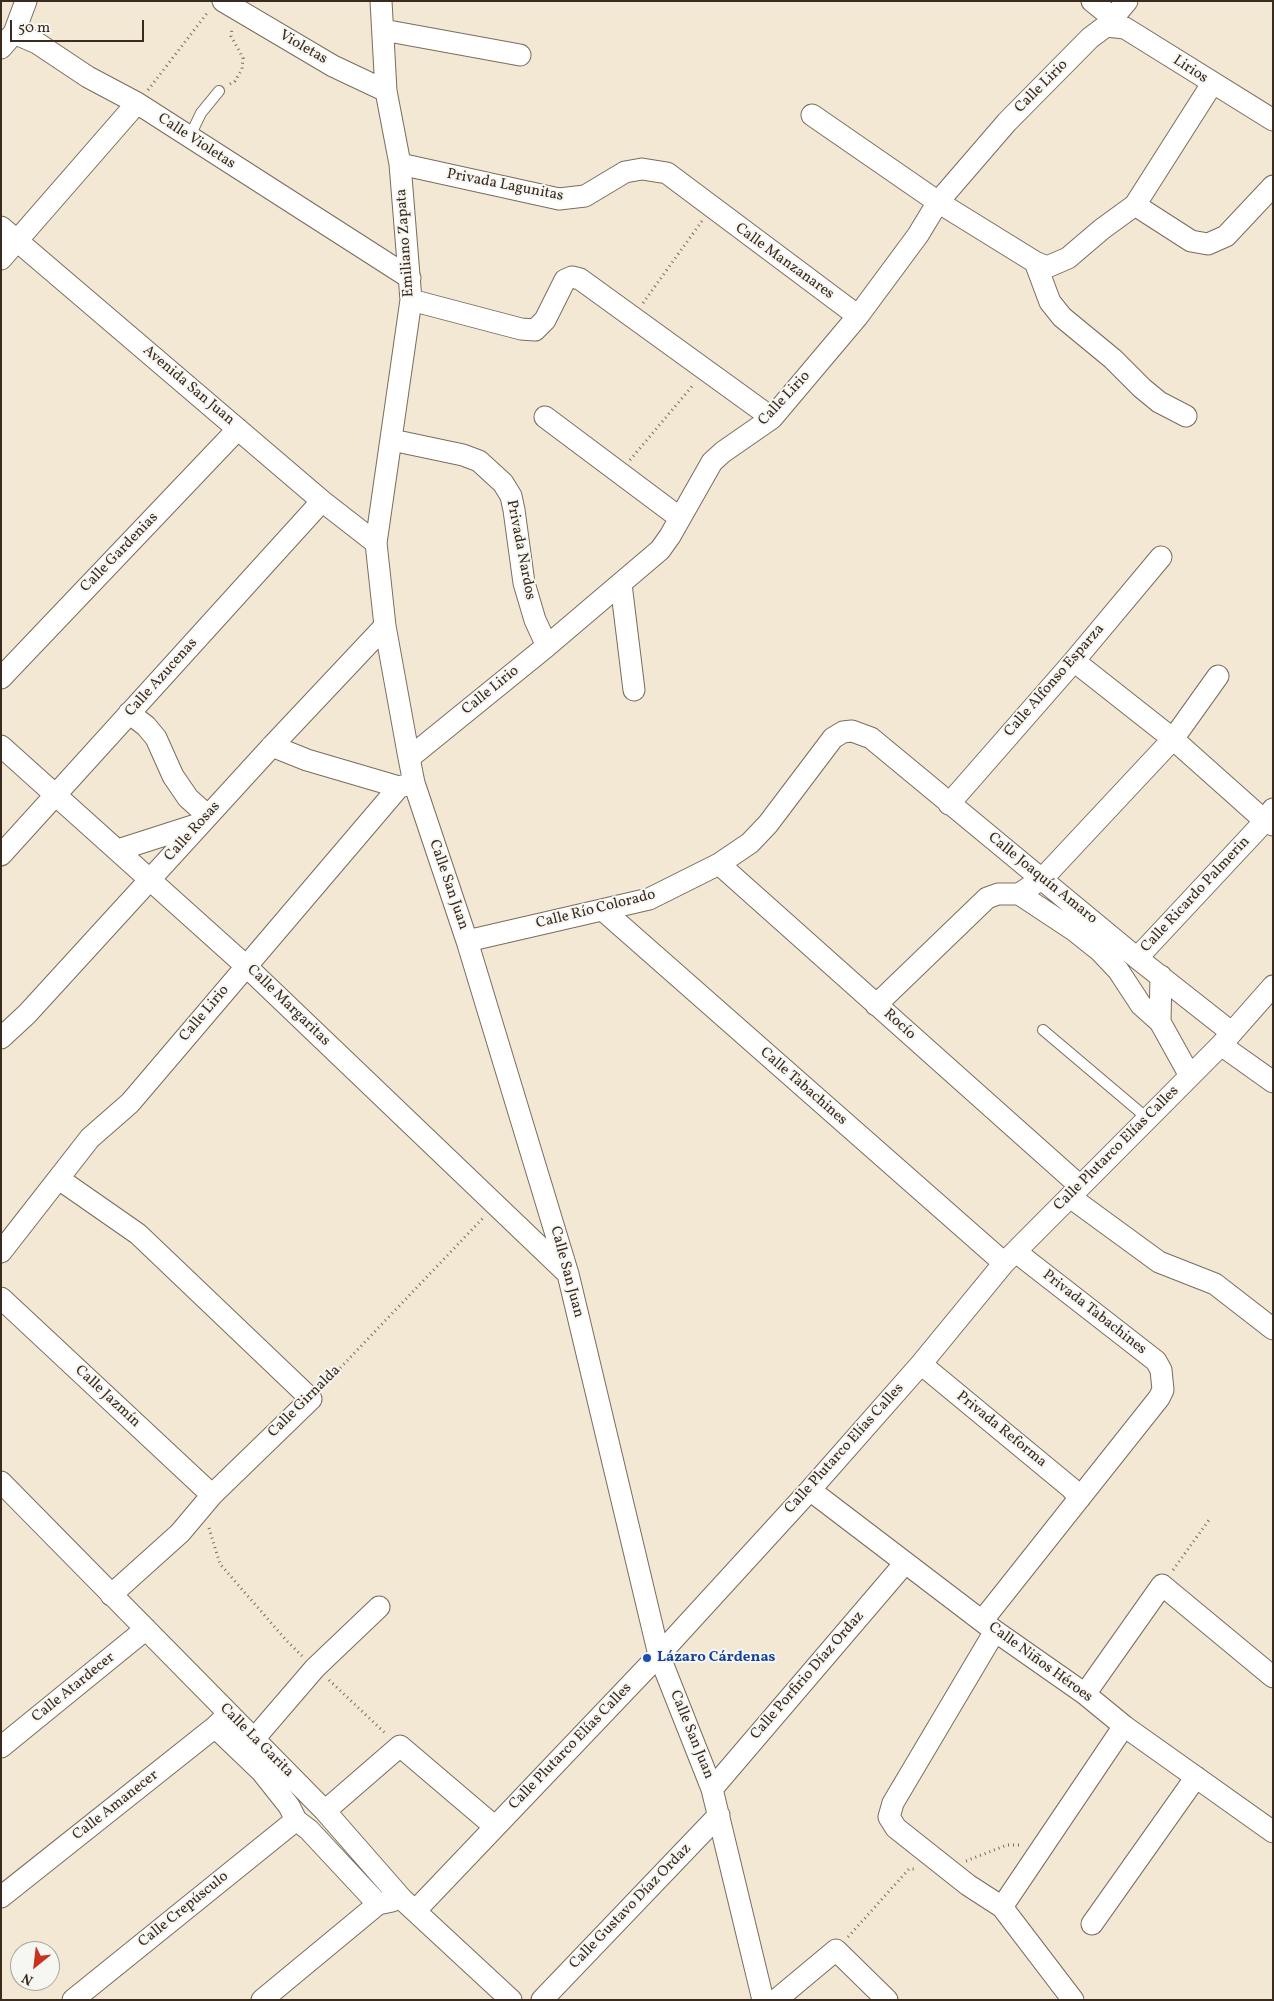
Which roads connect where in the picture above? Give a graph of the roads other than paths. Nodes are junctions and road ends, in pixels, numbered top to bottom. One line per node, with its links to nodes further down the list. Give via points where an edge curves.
1 (26, 1): 8 (street)
2 (381, 1): 7 (street, Emiliano Zapata)
3 (1092, 1): 6 (street)
4 (1127, 1): 6 (street, Calle Lirio)
5 (236, 8): 12 (street, Violetas, via 333,66)
6 (1110, 22): 10 (street, Lirios, via 1125,28); 19 (street, Calle Lirio, via 1007,122)
7 (383, 30): 9 (street); 12 (street, Emiliano Zapata)
8 (8, 41): 13 (street, via 37,44 88,77)
9 (520, 56)
10 (1212, 84): 15 (street, Lirios); 20 (street)
11 (219, 91): 16 (lane, via 201,113)
12 (386, 91): 17 (street, Emiliano Zapata)
13 (137, 103): 16 (street, Calle Violetas); 22 (street)
14 (812, 115): 19 (street)
15 (1273, 120)
16 (189, 138): 25 (street, Calle Violetas)
17 (400, 164): 21 (street, Privada Lagunitas, via 559,199 585,196 625,172 655,169 673,177); 25 (street, Emiliano Zapata)
18 (1273, 186): 20 (street, via 1226,236 1208,244 1191,241)
19 (938, 202): 24 (street); 27 (street, Calle Lirio, via 918,235)
20 (1135, 205): 24 (street, via 1058,264 1047,266)
21 (711, 208): 27 (street, Calle Manzanares)
22 (9, 234): 23 (street); 31 (street, Avenida San Juan)
23 (1, 259)
24 (1035, 262): 28 (street, via 1050,302 1062,317 1142,388)
25 (410, 278): 26 (street, Emiliano Zapata)
26 (411, 300): 30 (street, via 535,330 546,320 561,285 572,277 588,283); 32 (street, Emiliano Zapata)
27 (858, 316): 30 (street, Calle Lirio)
28 (1186, 416)
29 (545, 417): 34 (street)
30 (772, 418): 34 (street, Calle Lirio, via 712,462)
31 (238, 429): 33 (street, Avenida San Juan); 42 (street, Calle Gardenias)
32 (392, 440): 35 (street, Emiliano Zapata); 39 (street, Privada Nardos, via 479,461 503,483 512,503 524,583)
33 (322, 501): 35 (street, Avenida San Juan); 44 (street, Calle Azucenas)
34 (680, 518): 37 (street, Calle Lirio, via 660,550)
35 (376, 543): 38 (street, Calle San Juan)
36 (1161, 557): 40 (street, Calle Alfonso Esparza)
37 (621, 584): 39 (street, Calle Lirio); 43 (street)
38 (385, 626): 48 (street, Calle Rosas); 49 (street, Calle San Juan)
39 (547, 646): 49 (street, Calle Lirio)
40 (1074, 661): 46 (street); 52 (street, Calle Alfonso Esparza)
41 (1218, 676): 46 (street)
42 (1, 678)
43 (634, 690)
44 (129, 713): 51 (street, Calle Azucenas); 54 (street, via 156,738 173,776)
45 (852, 731): 52 (street, Calle Joaquín Amaro, via 871,738); 57 (street, Calle Río Colorado, via 842,732 833,738 768,824 750,843)
46 (1174, 739): 53 (street); 58 (street)
47 (1, 746): 51 (street, Calle Margaritas)
48 (272, 746): 50 (street, via 307,760); 54 (street, Calle Rosas)
49 (409, 758): 50 (street, Calle San Juan)
50 (407, 785): 62 (street, Calle San Juan); 64 (street, Calle Lirio)
51 (56, 794): 55 (street, Calle Margaritas); 56 (street, Calle Azucenas)
52 (948, 804): 58 (street, Calle Joaquín Amaro)
53 (1270, 818): 63 (street, Calle Ricardo Palmerin)
54 (204, 820): 55 (street); 59 (street, Calle Rosas)
55 (118, 850): 59 (street, Calle Margaritas)
56 (1, 855)
57 (719, 864): 61 (street, Calle Río Colorado, via 648,899); 67 (street, Rocío)
58 (1043, 878): 60 (street); 63 (street, Calle Joaquín Amaro)
59 (150, 879): 64 (street, Calle Margaritas); 70 (street, Calle Rosas, via 27,1014)
60 (1019, 894): 67 (street, via 998,894 987,898); 68 (street, via 1100,951 1118,970 1141,1005)
61 (602, 910): 62 (street, Calle Río Colorado); 78 (street, Calle Tabachines)
62 (467, 941): 79 (street, Calle San Juan)
63 (1137, 958): 65 (street, Calle Joaquín Amaro)
64 (246, 966): 75 (street, Calle Lirio, via 130,1103 90,1138); 79 (street, Calle Margaritas)
65 (1161, 976): 68 (street); 71 (street, Calle Joaquín Amaro)
66 (1273, 986): 71 (street, Calle Plutarco Elías Calles)
67 (876, 1005): 76 (street, Rocío)
68 (1160, 1022): 72 (street)
69 (1043, 1030): 74 (lane)
70 (1, 1038)
71 (1226, 1038): 72 (street, Calle Plutarco Elías Calles); 73 (street, Calle Joaquín Amaro)
72 (1190, 1076): 74 (street, Calle Plutarco Elías Calles)
73 (1273, 1082)
74 (1147, 1118): 76 (street, Calle Plutarco Elías Calles)
75 (59, 1179): 77 (street, Calle Lirio); 86 (street, Calle Girnalda, via 138,1234 311,1399)
76 (1075, 1192): 78 (street, Calle Plutarco Elías Calles); 81 (street, Rocío, via 1159,1262 1215,1284)
77 (1, 1252)
78 (1010, 1258): 82 (street, Calle Plutarco Elías Calles); 85 (street, Privada Tabachines, via 1156,1361 1164,1380 1159,1398)
79 (568, 1274): 92 (street, Calle San Juan)
80 (1, 1298): 86 (street, Calle Jazmín)
81 (1273, 1329)
82 (921, 1364): 84 (street, Calle Plutarco Elías Calles); 85 (street, Privada Reforma)
83 (1, 1482): 88 (street, Calle La Garita)
84 (810, 1490): 87 (street, Calle Niños Héroes); 92 (street, Calle Plutarco Elías Calles)
85 (1080, 1498): 90 (street)
86 (207, 1502): 88 (street, Calle Girnalda, via 180,1533)
87 (905, 1563): 90 (street, Calle Niños Héroes); 100 (street, Calle Porfirio Díaz Ordaz)
88 (111, 1595): 91 (street, Calle La Garita)
89 (379, 1607): 97 (street, via 316,1668)
90 (989, 1626): 94 (street, Calle Niños Héroes); 109 (street, via 893,1803 889,1817 896,1828)
91 (146, 1629): 95 (street, Calle La Garita); 98 (street, Calle Atardecer)
92 (659, 1655): 100 (street, Calle San Juan); 104 (street, Calle Plutarco Elías Calles)
93 (1273, 1677): 94 (street, via 1162,1585)
94 (1085, 1694): 96 (street, Calle Niños Héroes)
95 (222, 1720): 97 (street, Calle La Garita); 103 (street, Calle La Garita, via 289,1806); 106 (street, Calle Amanecer)
96 (1124, 1726): 99 (street, Calle Niños Héroes); 109 (street)
97 (254, 1739): 101 (street, Calle La Garita)
98 (1, 1747)
99 (1196, 1777): 105 (street, Calle Niños Héroes); 110 (street)
100 (712, 1789): 102 (street, Calle San Juan)
101 (326, 1811): 104 (street, via 400,1746); 108 (street, Calle La Garita)
102 (719, 1815): 114 (street, Calle Gustavo Díaz Ordaz); 115 (street, Calle San Juan)
103 (296, 1820): 107 (street, Calle La Garita); 111 (street, Calle Crepúsculo)
104 (494, 1826): 108 (street, Calle Plutarco Elías Calles)
105 (1273, 1832)
106 (1, 1897)
107 (378, 1904): 108 (street); 112 (street)
108 (409, 1905): 113 (street, Calle La Garita)
109 (1002, 1907): 118 (street)
110 (1092, 1924)
111 (73, 2000)
112 (262, 2000)
113 (510, 2000)
114 (542, 2000)
115 (763, 2000)
116 (776, 2000): 117 (street, via 836,1950)
117 (888, 2000)
118 (1072, 2000)

